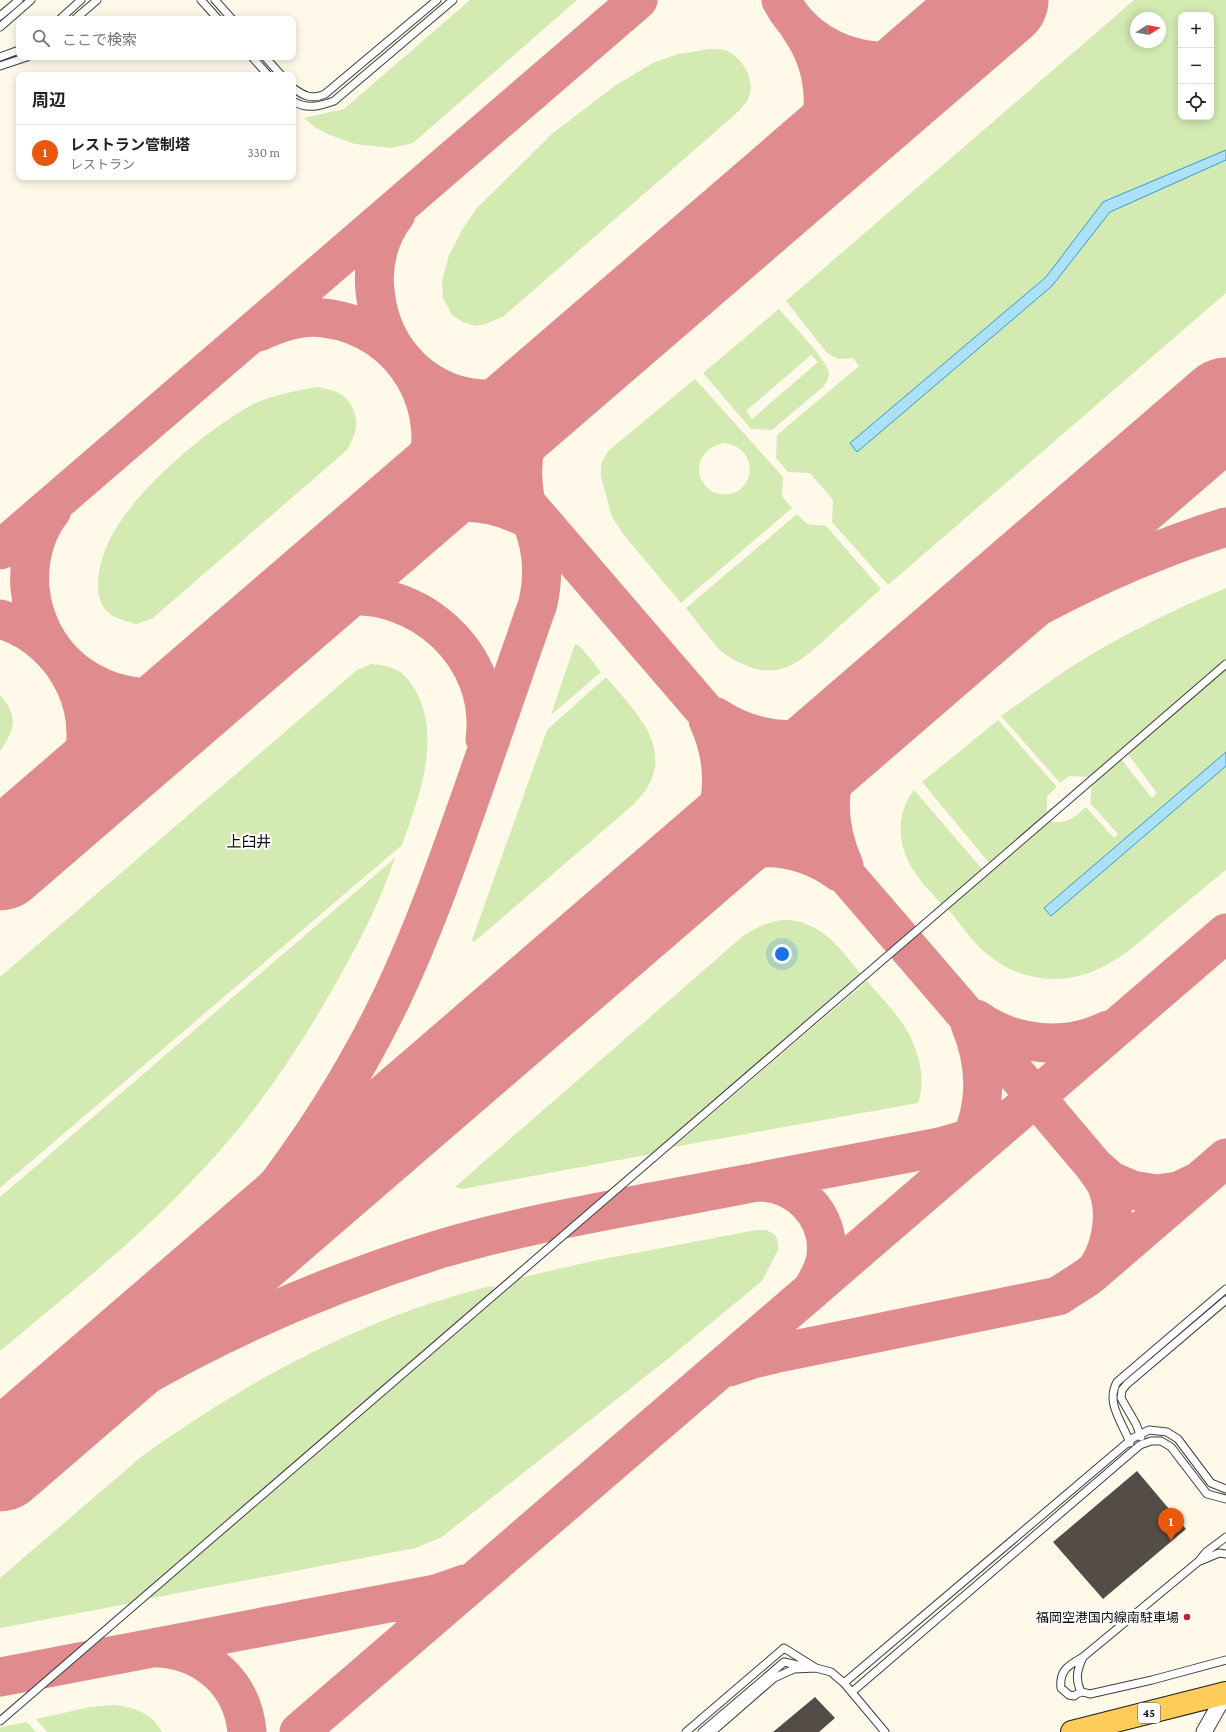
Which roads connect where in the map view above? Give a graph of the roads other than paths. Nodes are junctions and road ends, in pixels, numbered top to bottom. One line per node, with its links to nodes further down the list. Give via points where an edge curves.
1 (19, 0): 9 (lane)
2 (31, 0): 14 (lane)
3 (82, 0): 10 (lane)
4 (97, 0): 11 (lane)
5 (201, 0): 12 (lane)
6 (215, 0): 13 (lane)
7 (437, 0): 23 (lane, via 325,94 317,98 303,95)
8 (453, 0): 24 (lane, via 334,101 312,107)
9 (0, 16)
10 (63, 16)
11 (78, 16)
12 (215, 16)
13 (229, 16)
14 (0, 27)
15 (16, 51): 16 (lane)
16 (0, 56)
17 (18, 60): 20 (lane)
18 (255, 60): 21 (lane)
19 (268, 60): 22 (lane)
20 (0, 66)
21 (265, 72)
22 (278, 72)
23 (296, 90)
24 (296, 103)
25 (1226, 664): 44 (lane)
26 (1226, 1289): 29 (lane, via 1117,1382 1112,1395 1113,1403)
27 (1226, 1300): 28 (lane, via 1122,1390 1121,1398)
28 (1140, 1434): 29 (lane); 30 (lane); 32 (lane, via 1149,1430 1167,1432 1178,1439 1211,1483)
29 (1129, 1440): 31 (lane); 40 (lane)
30 (1144, 1443): 31 (lane); 33 (lane, via 1161,1442 1171,1447 1207,1494)
31 (1133, 1451): 41 (lane)
32 (1226, 1489)
33 (1226, 1500)
34 (1226, 1537): 36 (lane, via 1206,1552)
35 (1226, 1554): 36 (lane, via 1219,1553)
36 (1199, 1561): 37 (lane)
37 (1082, 1657): 42 (lane, via 1077,1676); 42 (lane, via 1068,1666 1060,1679 1061,1688 1069,1695 1074,1696)
38 (1226, 1660): 42 (lane, via 1098,1693)
39 (815, 1668): 40 (lane, via 831,1672); 46 (lane, via 784,1648); 47 (lane, via 784,1662); 48 (lane, via 794,1669 774,1678)
40 (844, 1683): 41 (lane)
41 (852, 1692): 49 (lane)
42 (1081, 1692)
43 (1226, 1693): 45 (main road, 45); 50 (street)
44 (0, 1721)
45 (1083, 1731)
46 (686, 1732)
47 (702, 1732)
48 (712, 1732)
49 (885, 1732)
50 (1204, 1732)

